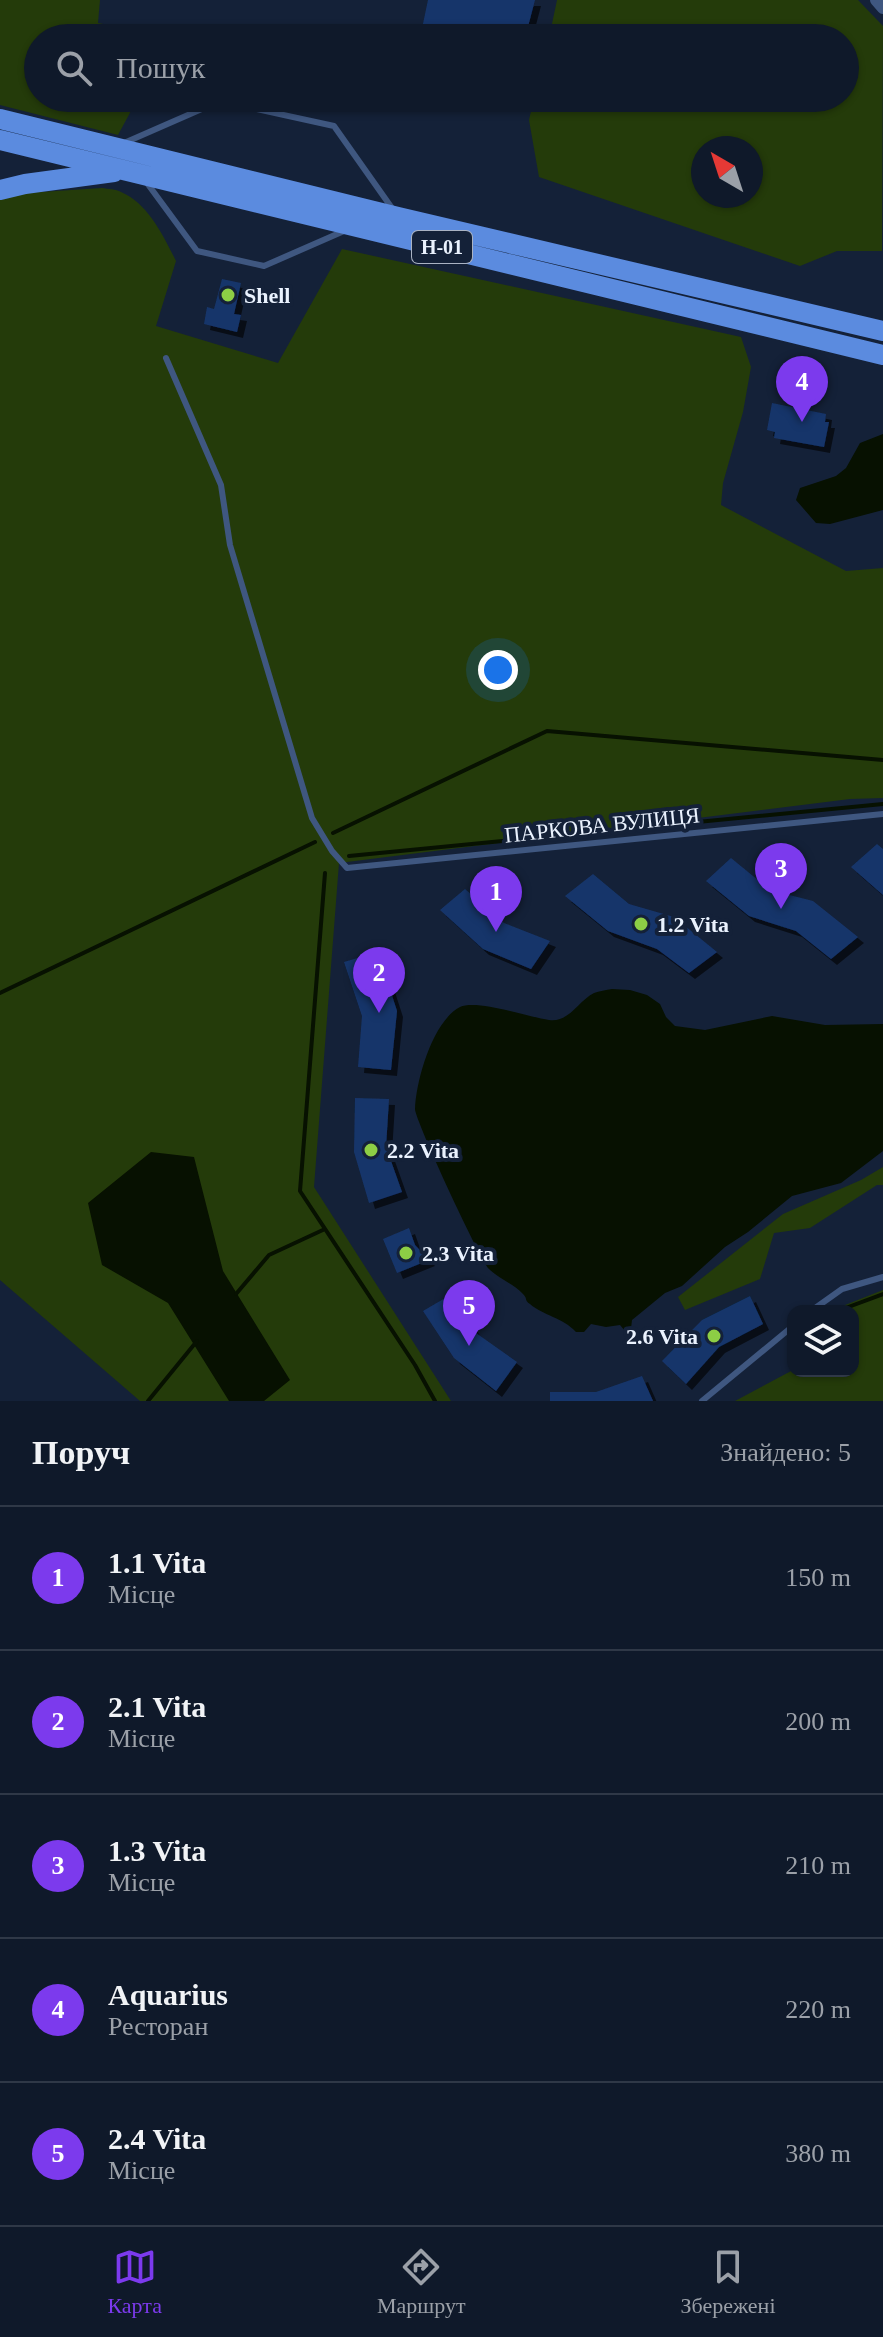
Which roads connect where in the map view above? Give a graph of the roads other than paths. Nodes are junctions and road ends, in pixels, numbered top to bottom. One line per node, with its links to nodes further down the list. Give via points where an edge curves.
1 (876, 0): 2 (street)
2 (883, 8)
3 (195, 112): 7 (lane)
4 (270, 112): 10 (lane, via 334,126)
5 (0, 119): 7 (main road, Н-01)
6 (0, 140): 8 (main road, Н-01)
7 (112, 148): 10 (main road, Н-01)
8 (134, 172): 9 (main road); 11 (main road, Н-01); 11 (lane, via 197,251 264,266)
9 (0, 190)
10 (398, 217): 12 (main road, Н-01)
11 (356, 225): 13 (main road, Н-01)
12 (883, 331)
13 (883, 355)
14 (166, 358): 15 (lane, ПАРКОВА ВУЛИЦЯ, via 221,485 230,545 312,818 347,868)
15 (883, 814)
16 (883, 1277): 17 (lane, via 842,1289)
17 (819, 1305)
18 (787, 1331): 19 (lane)
19 (702, 1401)

